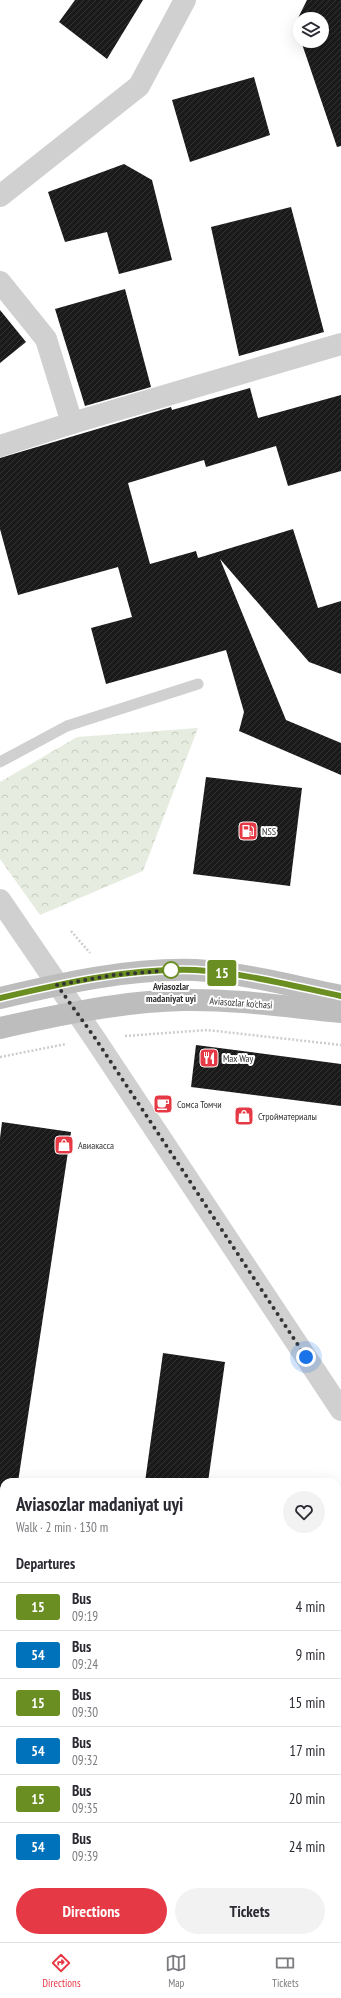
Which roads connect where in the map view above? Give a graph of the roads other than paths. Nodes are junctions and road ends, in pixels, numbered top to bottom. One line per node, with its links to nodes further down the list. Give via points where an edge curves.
1 (185, 0): 2 (street, via 139,86)
2 (0, 196)
3 (0, 282): 5 (street, via 46,339)
4 (341, 344): 5 (street)
5 (72, 423): 6 (street)
6 (0, 446)
7 (198, 684): 8 (lane, via 68,726)
8 (0, 762)
9 (0, 900): 10 (street)
10 (57, 985): 11 (main road, via 114,975 195,970 218,972); 12 (main road); 14 (street)
11 (341, 996)
12 (0, 998)
13 (341, 1012): 14 (main road, Aviasozlar ko'chasi, via 219,1000 182,1000)
14 (77, 1013): 15 (main road, Aviasozlar ko'chasi); 16 (street)
15 (0, 1028)
16 (341, 1410)

